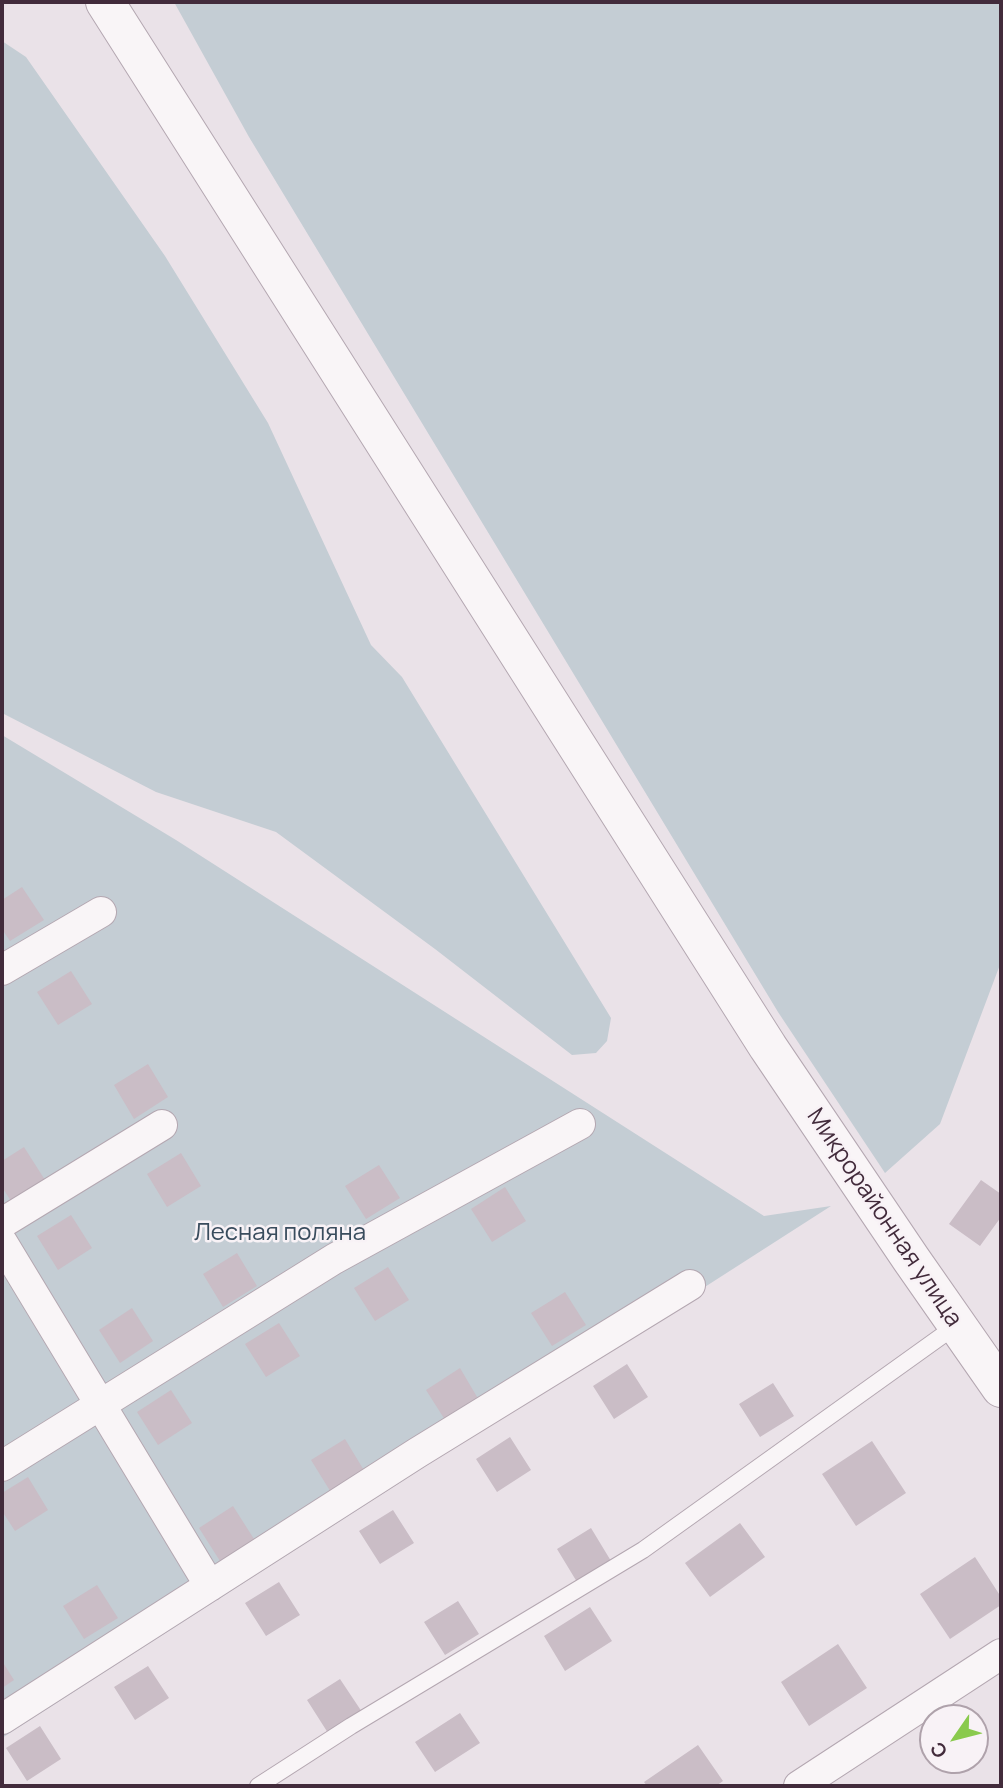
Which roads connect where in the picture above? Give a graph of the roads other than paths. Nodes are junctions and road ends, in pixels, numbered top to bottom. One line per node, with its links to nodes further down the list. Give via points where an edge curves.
1 (105, 2): 9 (street, Микрорайонная улица, via 768,1047)
2 (101, 912): 3 (street)
3 (2, 970)
4 (580, 1124): 11 (street, via 334,1259)
5 (162, 1125): 6 (street)
6 (2, 1223)
7 (2, 1242): 11 (street)
8 (690, 1285): 13 (street)
9 (957, 1325): 10 (street, Микрорайонная улица); 16 (lane, via 643,1550)
10 (1001, 1388)
11 (100, 1404): 12 (street); 13 (street)
12 (2, 1466)
13 (210, 1586): 15 (street)
14 (1001, 1654): 17 (street)
15 (2, 1719)
16 (258, 1786)
17 (799, 1786)

